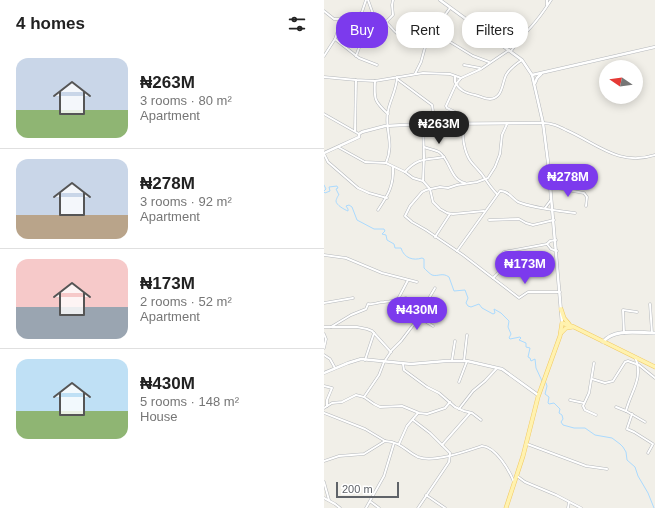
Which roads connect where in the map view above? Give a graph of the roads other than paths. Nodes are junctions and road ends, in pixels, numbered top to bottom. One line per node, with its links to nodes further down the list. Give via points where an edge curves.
1 (367, 0): 9 (street); 10 (street)
2 (393, 0): 13 (street, via 393,15)
3 (440, 0): 7 (street)
4 (548, 0): 6 (street)
5 (551, 0): 6 (street)
6 (547, 6): 15 (street)
7 (450, 8): 11 (street); 22 (street)
8 (324, 11): 12 (street)
9 (362, 12)
10 (372, 12)
11 (447, 12)
12 (336, 18)
13 (388, 20)
14 (388, 25): 16 (street)
15 (528, 32)
16 (396, 33)
17 (335, 40): 23 (street); 24 (street)
18 (454, 44): 26 (street, via 473,56)
19 (655, 47): 30 (street)
20 (359, 48): 24 (street)
21 (424, 48): 31 (street)
22 (509, 50): 25 (street); 26 (street)
23 (324, 56)
24 (356, 56): 27 (street)
25 (522, 60): 32 (street); 39 (street, via 509,70 502,89 495,97 487,98 465,93)
26 (490, 62): 29 (street)
27 (377, 65)
28 (464, 65): 29 (street)
29 (481, 68): 36 (street)
30 (542, 72): 32 (street); 40 (street)
31 (415, 74): 33 (street); 35 (street)
32 (532, 75): 40 (street)
33 (455, 76): 36 (street); 39 (street)
34 (324, 77): 37 (street)
35 (397, 78): 38 (street); 42 (street); 43 (street, via 432,104)
36 (461, 78): 39 (street)
37 (356, 80): 38 (street); 49 (street)
38 (375, 81): 42 (street, via 374,97)
39 (456, 84): 45 (street, via 446,106 462,115)
40 (534, 85): 47 (street)
41 (324, 114): 49 (street)
42 (388, 114): 48 (street)
43 (435, 123): 44 (street); 45 (street)
44 (423, 124): 48 (street); 52 (street)
45 (463, 124): 46 (street); 60 (street, via 463,142 467,158)
46 (507, 124): 47 (street); 60 (street, via 496,165)
47 (543, 124): 54 (street, via 554,124 616,155 642,158); 63 (street)
48 (388, 126): 50 (street); 57 (street, via 390,142)
49 (355, 130): 50 (street)
50 (359, 134): 51 (street, via 359,137)
51 (338, 147): 53 (street); 57 (street, via 365,162)
52 (424, 148): 55 (street, via 439,152); 56 (street)
53 (324, 154): 66 (street, via 328,162 358,188)
54 (655, 155)
55 (444, 158): 56 (street); 62 (street, via 454,175)
56 (424, 160): 59 (street, via 415,162); 61 (street)
57 (386, 164): 58 (street)
58 (393, 167): 59 (street); 66 (street)
59 (405, 172): 61 (street)
60 (486, 179): 62 (street); 65 (street, via 489,187)
61 (423, 181): 64 (street)
62 (466, 183): 64 (street)
63 (551, 188): 67 (street); 68 (street, via 584,193 587,197)
64 (430, 189): 74 (street, via 435,205); 77 (street, via 417,197 405,216)
65 (497, 194): 69 (street, via 502,190 518,201); 72 (street)
66 (387, 198): 70 (street)
67 (552, 200): 69 (street); 71 (street)
68 (586, 206)
69 (545, 208): 71 (street)
70 (378, 210)
71 (552, 210): 73 (street); 76 (street)
72 (484, 211): 74 (street); 80 (street)
73 (575, 213)
74 (450, 214): 77 (street)
75 (489, 220): 76 (street, via 519,219 533,225)
76 (554, 220): 78 (street)
77 (435, 236): 80 (street)
78 (556, 240): 79 (street); 81 (street)
79 (547, 244): 81 (street, via 550,249); 83 (street, via 504,252 504,267)
80 (457, 251): 83 (street)
81 (556, 251): 87 (street)
82 (324, 255): 84 (street, via 346,258 376,272)
83 (494, 278): 87 (street, via 519,298 528,292)
84 (408, 280): 85 (street); 90 (street)
85 (417, 282)
86 (435, 288): 95 (street)
87 (560, 292): 93 (street)
88 (353, 298): 91 (street)
89 (406, 298): 90 (street)
90 (397, 301): 100 (street, via 368,304 366,309)
91 (324, 302)
92 (650, 304): 103 (street)
93 (561, 309): 96 (street); 98 (main road, via 564,318)
94 (637, 312): 102 (street, via 623,310)
95 (418, 317): 97 (street); 110 (street)
96 (562, 323): 98 (main road); 106 (main road)
97 (433, 326)
98 (573, 326): 106 (main road, via 566,328); 108 (main road)
99 (324, 327): 100 (street)
100 (331, 327): 101 (street, via 362,327)
101 (374, 333): 110 (street); 113 (street)
102 (624, 333): 103 (main road); 108 (main road)
103 (654, 333)
104 (324, 334): 109 (street)
105 (467, 335): 115 (street)
106 (560, 336): 128 (main road)
107 (455, 341): 114 (street)
108 (603, 342): 112 (main road)
109 (324, 348)
110 (391, 352): 116 (street)
111 (324, 355): 122 (street)
112 (634, 356): 119 (street); 121 (main road)
113 (366, 360): 116 (street); 122 (street, via 357,360)
114 (452, 360): 115 (street); 118 (street)
115 (466, 361): 120 (street); 126 (street)
116 (384, 362): 118 (street); 129 (street, via 379,375)
117 (594, 363): 125 (street)
118 (403, 364): 131 (street, via 404,370)
119 (639, 365): 124 (street); 125 (street, via 626,361 616,379 609,383); 137 (street, via 636,384)
120 (497, 367): 128 (street); 136 (street)
121 (655, 367)
122 (335, 368): 123 (street)
123 (324, 374)
124 (655, 378)
125 (592, 379): 132 (street)
126 (459, 382)
127 (324, 386): 133 (street, via 332,388)
128 (538, 395): 149 (main road)
129 (364, 397): 133 (street, via 356,395); 139 (street, via 377,406 402,406)
130 (570, 400): 132 (street)
131 (450, 402): 136 (street); 139 (street, via 443,409 427,414)
132 (584, 403): 142 (street, via 583,408)
133 (327, 406): 135 (street)
134 (616, 407): 137 (street)
135 (324, 408)
136 (459, 409): 140 (street)
137 (626, 411): 141 (street)
138 (324, 412): 146 (street, via 365,429)
139 (419, 413): 143 (street)
140 (470, 413): 144 (street); 150 (street)
141 (632, 414): 145 (street); 151 (street, via 627,429 653,444)
142 (596, 416)
143 (413, 420): 148 (street, via 407,426); 150 (street)
144 (481, 420)
145 (645, 422)
146 (385, 441): 147 (street); 153 (street, via 364,454 339,456)
147 (394, 443): 148 (street); 161 (street, via 384,476)
148 (399, 444): 152 (street, via 423,458)
149 (526, 444): 154 (street, via 586,466); 155 (main road)
150 (442, 445): 152 (street)
151 (648, 453)
152 (450, 455): 157 (street, via 486,446 500,459); 158 (street, via 449,462)
153 (324, 461)
154 (608, 468)
155 (517, 476): 157 (main road); 162 (street)
156 (324, 482): 160 (street)
157 (515, 483): 168 (main road)
158 (426, 495): 166 (street); 167 (street)
159 (324, 498): 160 (street)
160 (330, 500): 163 (street)
161 (371, 502): 164 (street); 165 (street)
162 (569, 502): 169 (street); 170 (street)
163 (340, 508)
164 (366, 508)
165 (379, 508)
166 (418, 508)
167 (445, 508)
168 (506, 508)
169 (568, 508)
170 (581, 508)

